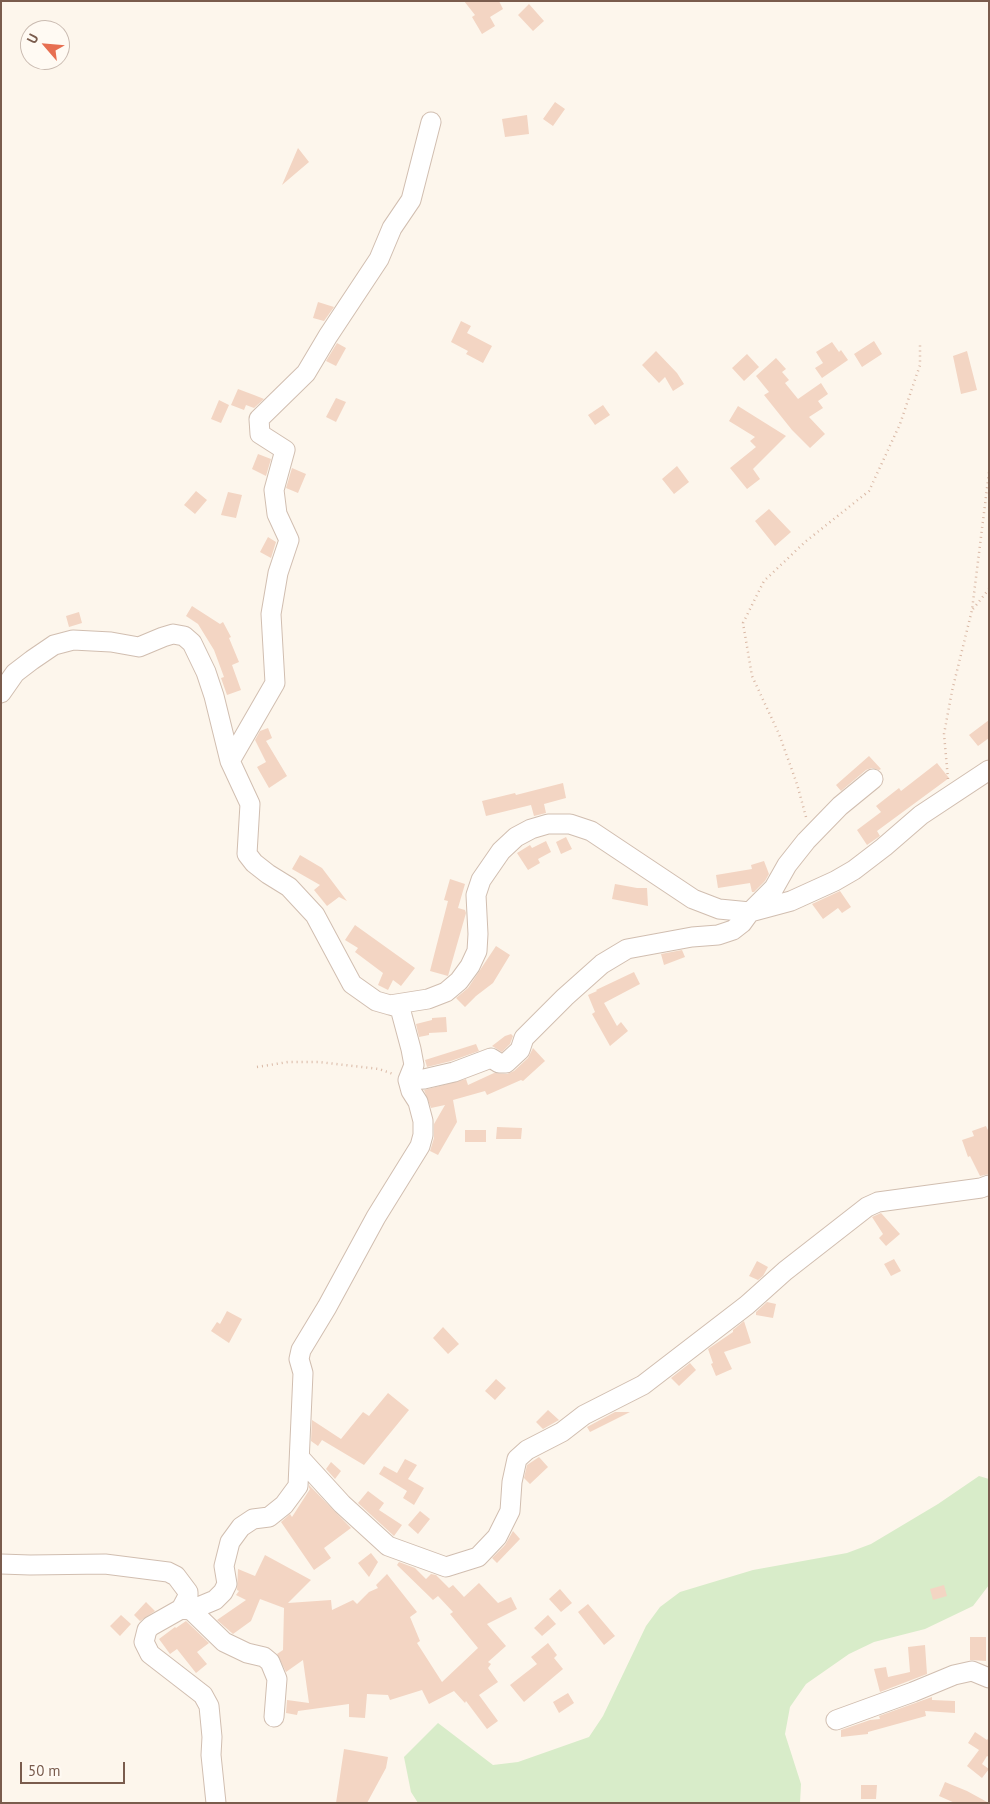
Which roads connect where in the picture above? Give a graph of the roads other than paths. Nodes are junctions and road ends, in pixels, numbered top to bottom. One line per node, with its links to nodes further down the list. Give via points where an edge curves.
1 (431, 122): 3 (street, via 411,200 392,228 379,259 306,372 259,419 260,434 285,450 274,490 277,514 289,540 278,573 271,614 275,683)
2 (1, 693): 3 (street, via 15,673 54,645 80,640 139,647 173,634 184,636 192,643 206,672)
3 (230, 761): 7 (street, via 250,804 247,854 268,874 289,887 315,915 352,984 376,1001)
4 (989, 770): 6 (street, via 921,815 864,862 835,881 792,901)
5 (873, 780): 6 (street, via 840,806 806,841 774,888)
6 (750, 912): 7 (street, via 719,909 693,899 591,832 570,824 531,828 501,851 481,880 476,895 477,951 459,981 446,992 428,999); 8 (street, via 732,930 718,935 627,950 602,964 524,1038 520,1050 506,1064 491,1058 454,1072)
7 (390, 1006): 8 (street, via 400,1008 411,1048 414,1064)
8 (408, 1080): 10 (street, via 423,1121 420,1146 376,1216 301,1350)
9 (989, 1185): 10 (street, via 878,1202 867,1208 643,1385 584,1415 562,1432 527,1450 517,1460 510,1511 497,1537 478,1556 446,1567 388,1546 342,1504)
10 (300, 1458): 12 (street, via 298,1486 284,1505 269,1517 253,1519 241,1527 230,1542 224,1566 227,1584 223,1592 215,1600)
11 (1, 1564): 12 (street, via 91,1563 168,1572 176,1576 188,1592)
12 (186, 1609): 14 (street, via 224,1642 270,1662 277,1679); 16 (street, via 151,1626 144,1642 150,1654 203,1695 209,1706)
13 (989, 1678): 15 (street, via 972,1671 954,1675)
14 (274, 1717)
15 (836, 1720)
16 (216, 1803)

